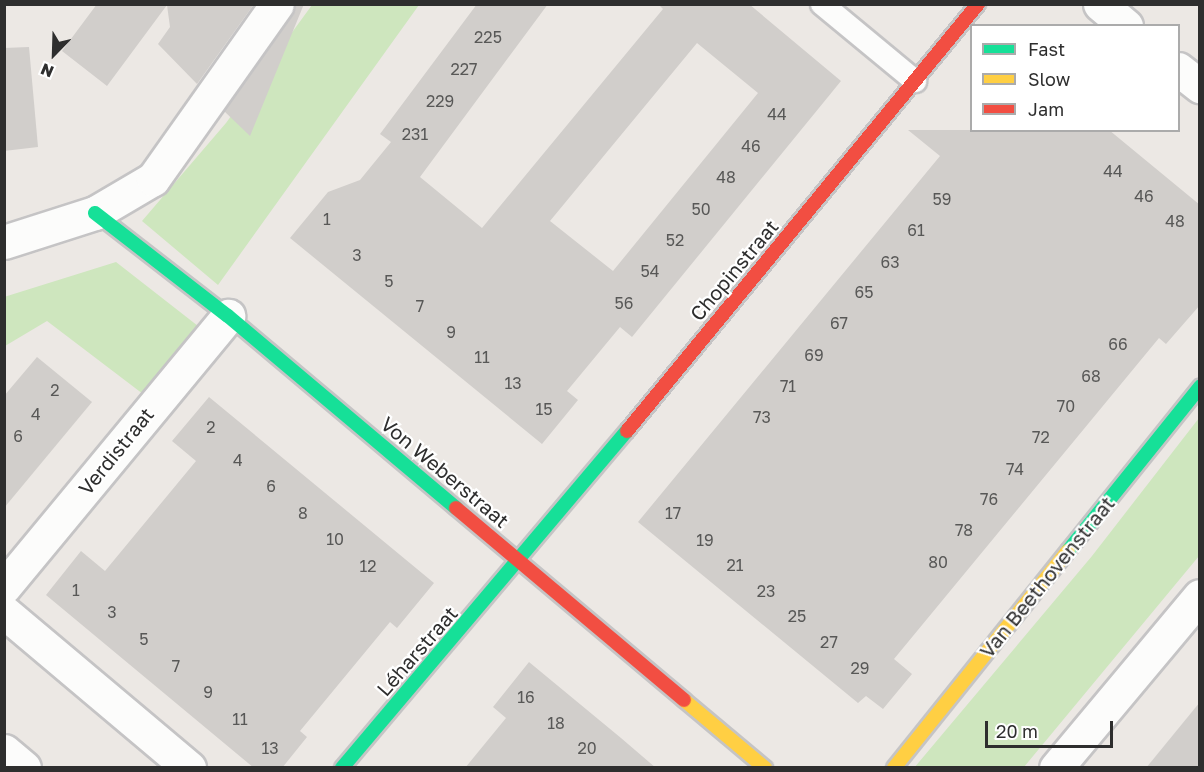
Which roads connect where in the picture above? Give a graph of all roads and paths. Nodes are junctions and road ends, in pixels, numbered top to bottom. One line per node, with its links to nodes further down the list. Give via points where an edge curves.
1 (277, 4): 9 (street, via 153,179)
2 (822, 4): 7 (lane)
3 (978, 4): 7 (street, Chopinstraat)
4 (1100, 4): 5 (street)
5 (1124, 24)
6 (1180, 70): 8 (street)
7 (915, 81): 13 (street, Chopinstraat)
8 (1200, 86)
9 (95, 213): 10 (street); 11 (street, Von Weberstraat)
10 (4, 242)
11 (228, 316): 13 (street, Von Weberstraat); 14 (street, Verdistraat)
12 (1200, 387): 22 (street, Van Beethovenstraat)
13 (520, 561): 20 (street, Léharstraat); 21 (street, Von Weberstraat)
14 (4, 587)
15 (1200, 596): 23 (street)
16 (4, 612): 19 (street)
17 (4, 751): 18 (street)
18 (24, 768)
19 (189, 768)
20 (342, 768)
21 (765, 768)
22 (894, 768)
23 (1056, 768)

